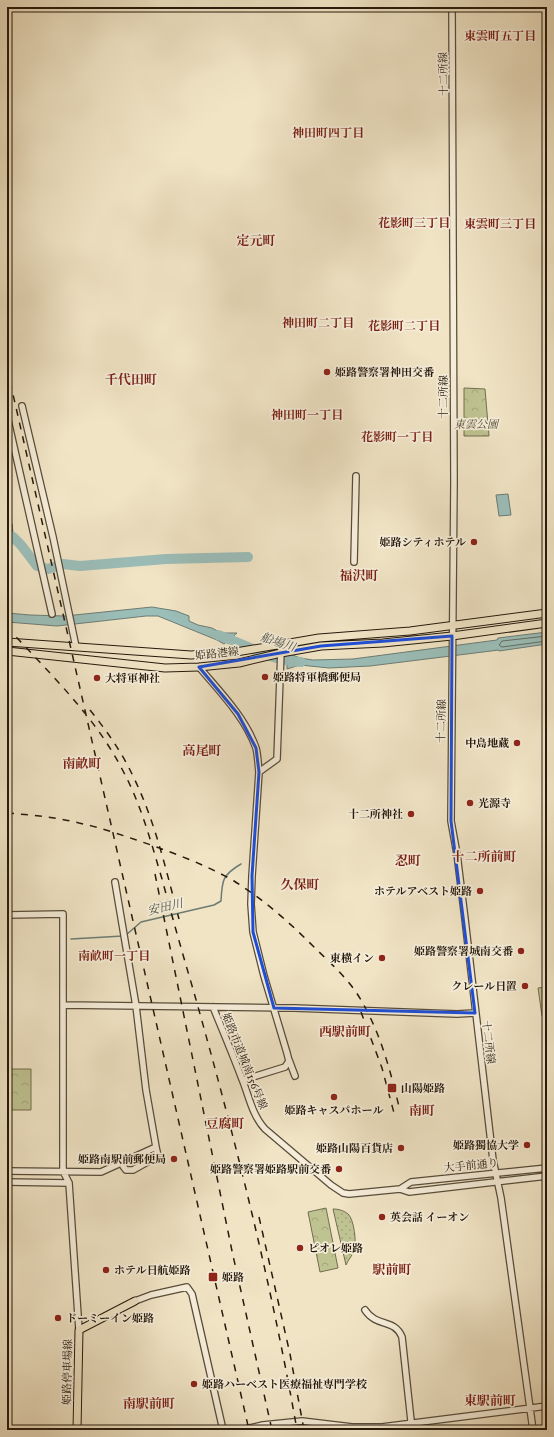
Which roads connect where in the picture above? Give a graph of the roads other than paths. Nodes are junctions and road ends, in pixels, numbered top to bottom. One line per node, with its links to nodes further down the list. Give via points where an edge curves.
1 (452, 7): 9 (street, 十二所線)
2 (22, 406): 13 (street, via 60,565)
3 (7, 416): 7 (street)
4 (356, 476): 5 (street)
5 (354, 562)
6 (547, 613): 9 (main road, 姫路港線)
7 (52, 614)
8 (547, 622): 10 (main road, 姫路港線)
9 (453, 626): 10 (street, 十二所線); 12 (main road, 姫路港線)
10 (452, 640): 15 (main road, 姫路港線, via 321,646); 24 (street, 十二所線, via 451,821)
11 (7, 642): 13 (main road, 姫路港線)
12 (282, 643): 13 (main road, 姫路港線, via 236,652 191,656); 15 (street)
13 (76, 647)
14 (7, 651): 16 (main road, 姫路港線, via 165,668)
15 (280, 652): 16 (main road, 姫路港線, via 239,663); 17 (street, via 277,759)
16 (199, 667): 17 (street, via 245,725 256,748)
17 (259, 772): 23 (street, via 251,904 253,932)
18 (115, 882): 21 (street)
19 (7, 915): 20 (street, via 63,914)
20 (63, 1004): 21 (street); 32 (street)
21 (136, 1006): 22 (street); 28 (street)
22 (213, 1007): 23 (street); 27 (street, 姫路市道城南156号線)
23 (274, 1008): 24 (street); 25 (street)
24 (475, 1013): 33 (street, 十二所線)
25 (289, 1058): 26 (street); 27 (street, via 288,1064 283,1068)
26 (295, 1076)
27 (243, 1080): 39 (street, 姫路市道城南156号線, via 254,1112 265,1129)
28 (156, 1147): 29 (street); 29 (street, via 158,1156 133,1170 126,1170)
29 (124, 1162): 32 (street, via 101,1172)
30 (547, 1168): 33 (street, 大手前通り)
31 (7, 1171): 32 (street)
32 (63, 1171): 37 (street)
33 (495, 1173): 36 (street, 十二所線); 38 (street, 大手前通り, via 411,1182)
34 (547, 1176): 36 (street, 大手前通り)
35 (7, 1182): 37 (street)
36 (498, 1182): 38 (street, 大手前通り, via 409,1192); 44 (street, 十二所線)
37 (69, 1183): 42 (street)
38 (400, 1189): 39 (street, 大手前通り, via 349,1194)
39 (338, 1190)
40 (135, 1301): 42 (main road, 姫路停車場線); 47 (street, via 187,1287 192,1294)
41 (366, 1310): 45 (street, via 374,1320 397,1328 401,1334)
42 (79, 1330): 46 (main road, 姫路停車場線)
43 (547, 1406): 44 (street)
44 (530, 1408): 45 (street); 50 (street, 十二所線)
45 (412, 1423): 48 (street, via 352,1427 302,1421 263,1424); 49 (street)
46 (77, 1430)
47 (223, 1430)
48 (241, 1430)
49 (412, 1430)
50 (533, 1430)

